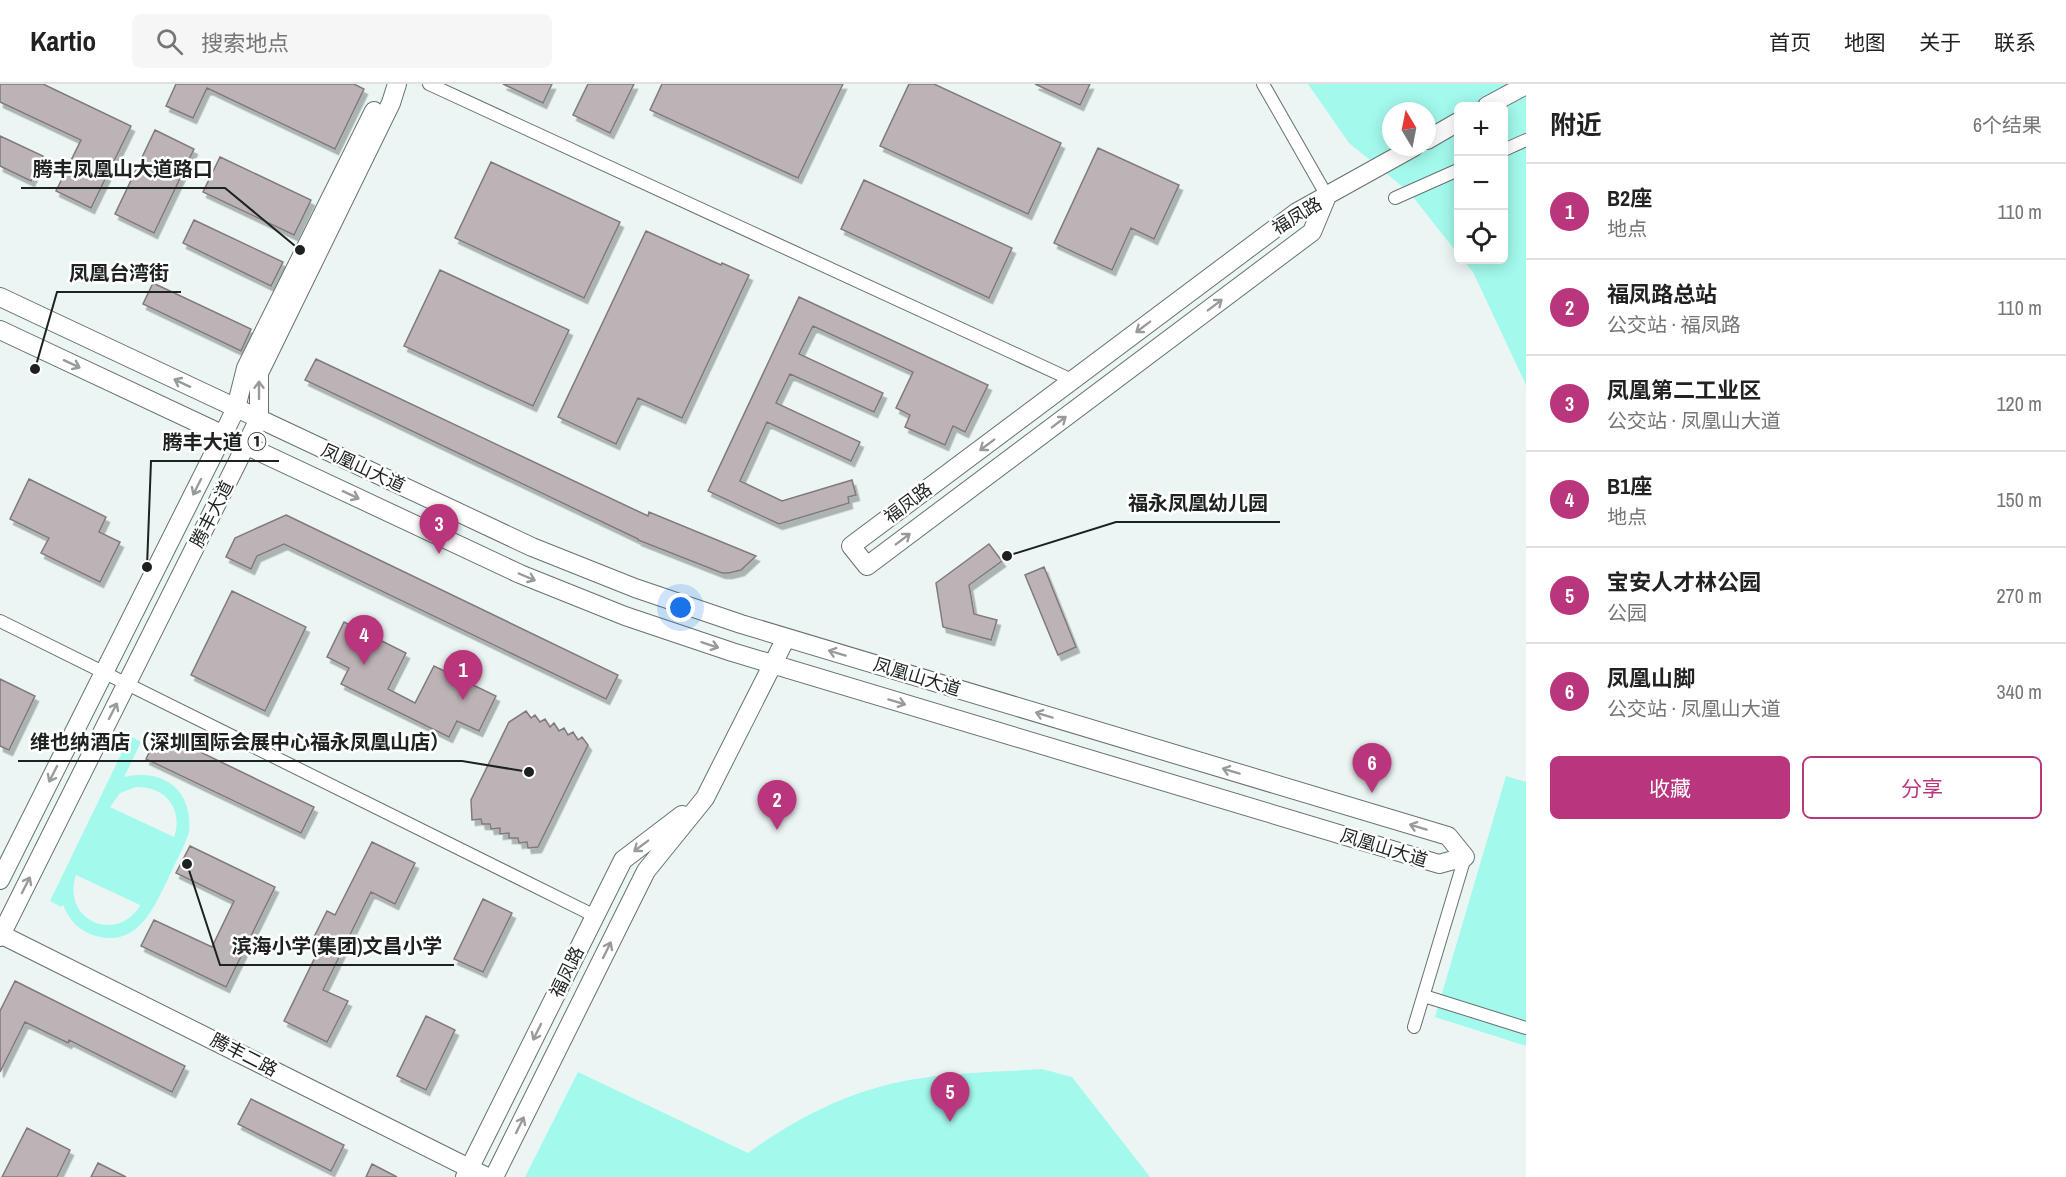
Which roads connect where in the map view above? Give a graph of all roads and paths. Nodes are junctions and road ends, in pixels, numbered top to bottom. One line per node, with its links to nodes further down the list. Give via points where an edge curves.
1 (390, 84): 18 (main road, 腾丰大道, via 246,368)
2 (397, 84): 19 (main road, 腾丰大道, one-way to 2, via 259,373 392,103)
3 (429, 84): 17 (street)
4 (1263, 84): 13 (street)
5 (1526, 85): 6 (main road)
6 (1494, 102)
7 (1454, 124): 8 (main road)
8 (1436, 135)
9 (1526, 140): 10 (street)
10 (1508, 148)
11 (1398, 156): 13 (main road)
12 (1454, 172): 14 (street)
13 (1327, 196): 17 (main road, 福凤路, one-way to 17, via 1297,212); 17 (main road, 福凤路, one-way to 13, via 852,546 867,566 1312,232)
14 (1395, 198)
15 (0, 297): 18 (main road, 凤凰山大道, one-way to 15)
16 (0, 330): 20 (main road, 凤凰山大道, one-way to 20)
17 (1072, 380)
18 (236, 408): 19 (main road, 凤凰山大道); 20 (main road, 腾丰大道)
19 (259, 419): 21 (main road, 腾丰大道); 23 (main road, 凤凰山大道, via 542,551 646,592)
20 (223, 435): 21 (main road, 凤凰山大道); 25 (main road, 腾丰大道, one-way to 25)
21 (246, 446): 24 (main road, 凤凰山大道, one-way to 24, via 520,574 625,616); 26 (main road, 腾丰大道)
22 (0, 621): 25 (street)
23 (786, 638): 24 (main road, 福凤路); 28 (main road, 凤凰山大道, one-way to 23, via 1448,836)
24 (773, 665): 27 (main road, 福凤路); 28 (main road, 凤凰山大道, one-way to 28, via 1439,864)
25 (104, 673): 26 (street); 29 (main road, 腾丰大道, one-way to 29)
26 (127, 684): 30 (street); 31 (main road, 腾丰大道, one-way to 26)
27 (705, 798): 30 (main road, 福凤路, one-way to 30, via 623,860); 37 (main road, 福凤路, one-way to 27, via 646,871)
28 (1466, 856): 32 (street)
29 (0, 880)
30 (595, 916): 35 (main road, 福凤路, one-way to 35)
31 (0, 935): 35 (main road, 腾丰二路)
32 (1424, 996): 33 (street); 34 (street)
33 (1414, 1028)
34 (1526, 1028)
35 (468, 1173): 36 (main road, 腾丰二路)
36 (487, 1177)
37 (494, 1177)

